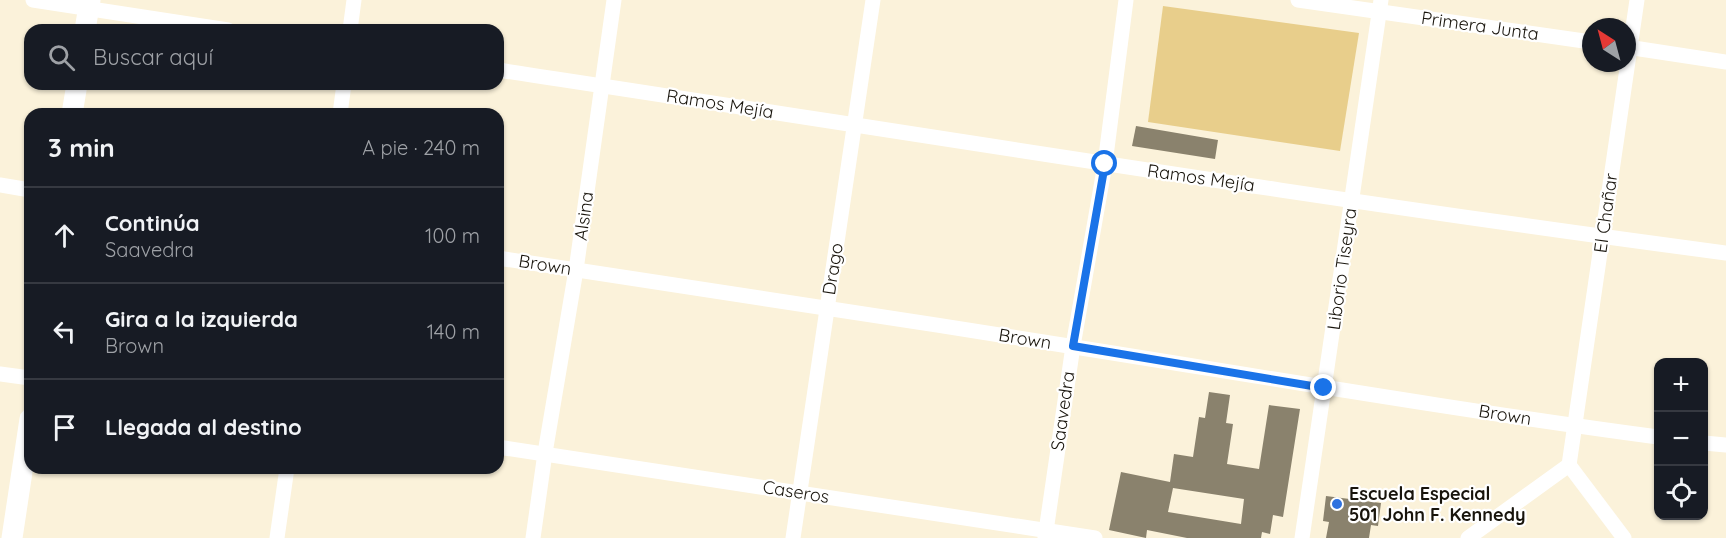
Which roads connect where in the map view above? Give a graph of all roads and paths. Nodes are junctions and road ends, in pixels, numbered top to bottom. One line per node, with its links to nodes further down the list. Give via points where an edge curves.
1 (33, 0): 9 (street)
2 (354, 0): 12 (street)
3 (614, 0): 18 (street, Alsina)
4 (873, 0): 23 (street, Drago)
5 (1126, 0): 24 (street, Saavedra)
6 (1298, 0): 8 (street, Primera Junta)
7 (1637, 0): 10 (street, El Chañar)
8 (1380, 6): 13 (street, Primera Junta); 27 (street, Liborio Tiseyra)
9 (88, 13): 11 (street)
10 (1634, 18)
11 (179, 24)
12 (351, 24)
13 (1582, 40)
14 (1636, 48): 15 (street)
15 (1726, 62)
16 (504, 71): 18 (street, Ramos Mejía)
17 (1625, 72): 28 (street, El Chañar)
18 (602, 86): 23 (street, Ramos Mejía); 31 (street, Alsina)
19 (76, 90): 21 (main road)
20 (343, 90): 22 (street)
21 (73, 108)
22 (341, 108)
23 (855, 125): 24 (street, Ramos Mejía); 32 (street, Drago)
24 (1105, 164): 27 (street, Ramos Mejía); 33 (street, Saavedra)
25 (0, 185): 26 (street)
26 (24, 189)
27 (1352, 200): 28 (street, Ramos Mejía); 36 (street, Liborio Tiseyra)
28 (1602, 237): 29 (street, Ramos Mejía); 37 (street, El Chañar)
29 (1726, 253)
30 (504, 259): 31 (street, Brown)
31 (576, 270): 32 (street, Brown); 42 (street, Alsina)
32 (827, 309): 33 (street, Brown); 46 (street, Drago)
33 (1073, 346): 36 (street, Brown); 47 (street, Saavedra)
34 (0, 374): 35 (street)
35 (24, 377)
36 (1324, 388): 37 (street, Brown); 53 (street, Liborio Tiseyra)
37 (1574, 426): 38 (street, Brown); 44 (street, El Chañar)
38 (1654, 436)
39 (1708, 443): 40 (street)
40 (1726, 446)
41 (504, 448): 42 (street, Caseros)
42 (545, 453): 46 (street, Caseros); 50 (street, Alsina)
43 (24, 459): 48 (main road)
44 (1569, 465): 54 (street); 55 (street)
45 (286, 474): 49 (street)
46 (801, 492): 47 (street, Caseros); 51 (street, Drago)
47 (1045, 534): 52 (street, Caseros)
48 (12, 538)
49 (277, 538)
50 (533, 538)
51 (793, 538)
52 (1095, 538)
53 (1302, 538)
54 (1468, 538)
55 (1624, 538)

